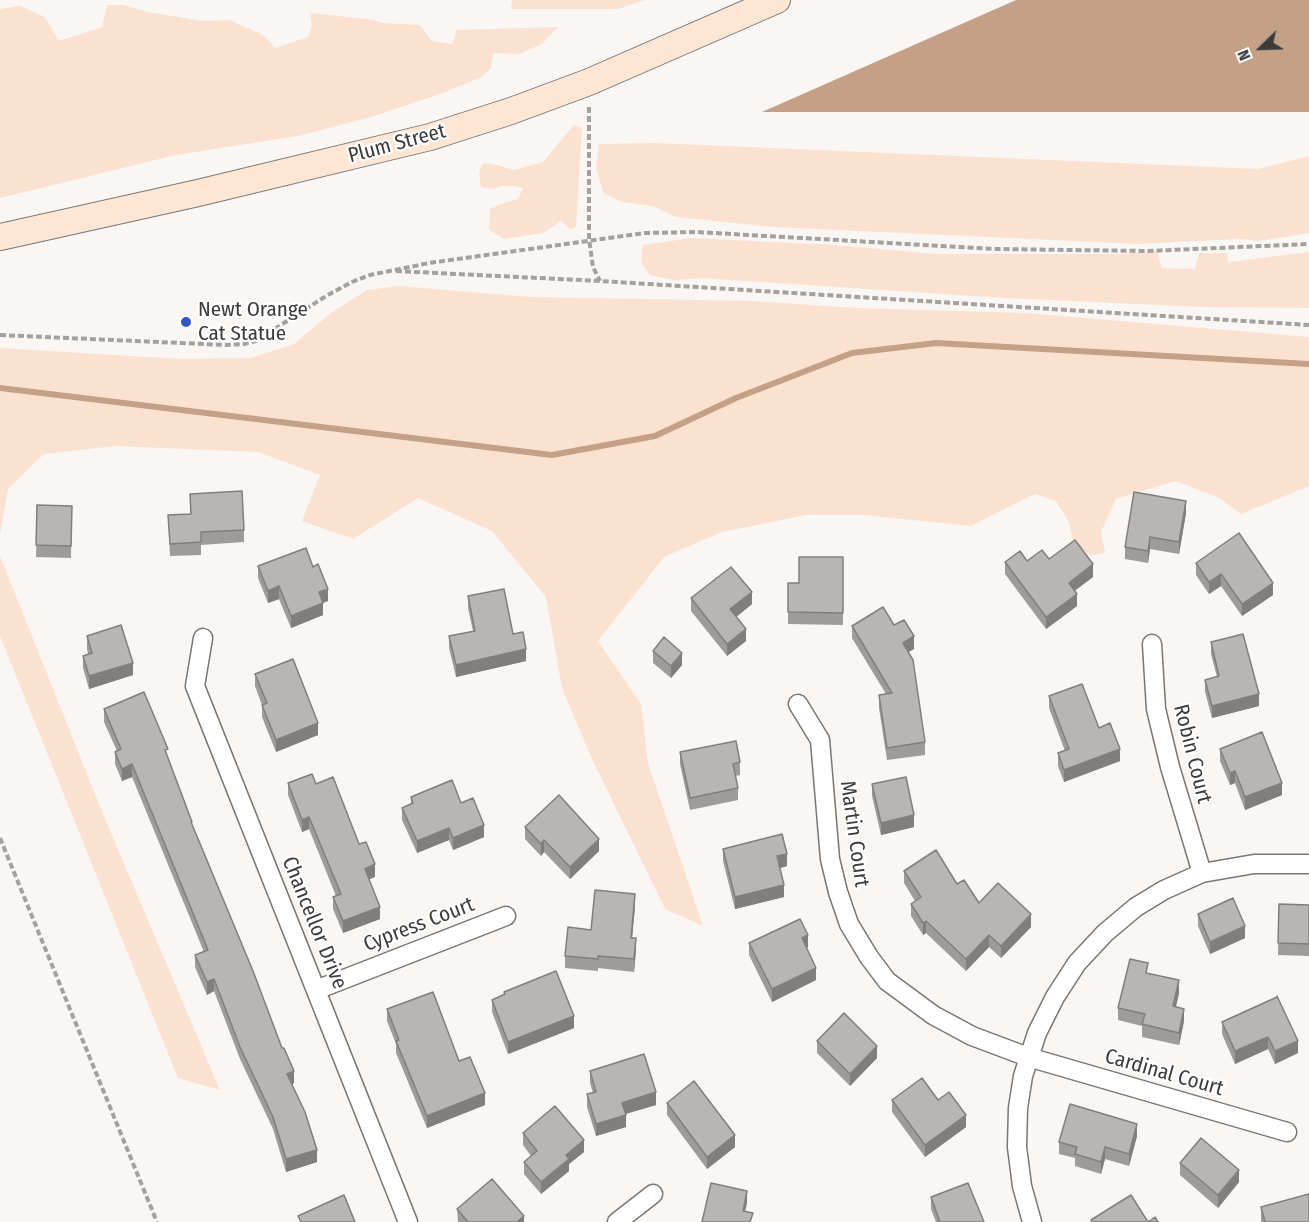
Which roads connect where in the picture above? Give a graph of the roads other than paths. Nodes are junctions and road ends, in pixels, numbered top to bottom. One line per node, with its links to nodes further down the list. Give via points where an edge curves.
1 (777, 0): 2 (main road, Plum Street, via 589,82 430,137)
2 (0, 237)
3 (203, 638): 9 (street, Chancellor Drive, via 195,686)
4 (1152, 644): 7 (street, Robin Court, via 1156,709)
5 (798, 704): 10 (street, Martin Court, via 820,740 830,859 838,892 849,924 869,957 887,981 933,1015 972,1036)
6 (1309, 864): 7 (street, via 1254,864)
7 (1202, 873): 10 (street, via 1136,907 1105,933 1077,963 1055,997)
8 (506, 916): 9 (street, Cypress Court)
9 (316, 990): 13 (street, Chancellor Drive)
10 (1028, 1057): 11 (street, Cardinal Court); 15 (street, via 1018,1108 1017,1147)
11 (1287, 1132)
12 (652, 1194): 14 (street)
13 (408, 1222)
14 (617, 1222)
15 (1032, 1222)

